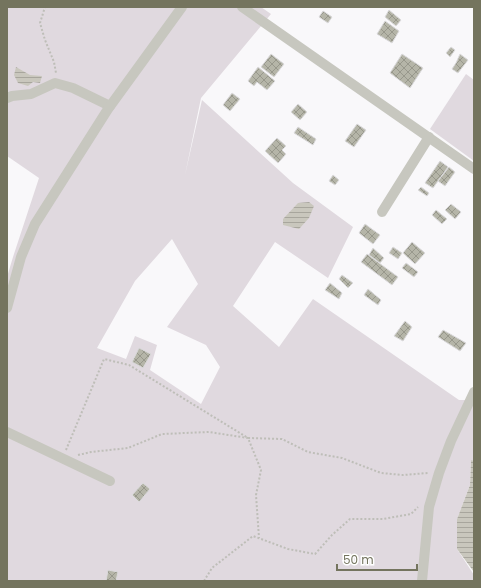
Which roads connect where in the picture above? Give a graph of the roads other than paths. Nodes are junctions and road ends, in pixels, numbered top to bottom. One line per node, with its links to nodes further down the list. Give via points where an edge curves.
1 (182, 7): 4 (street)
2 (242, 7): 5 (street)
3 (7, 98): 4 (street, via 31,94 54,83 73,88)
4 (110, 106): 8 (street, via 35,224 21,257)
5 (429, 137): 6 (street); 7 (street)
6 (474, 169)
7 (382, 212)
8 (7, 308)
9 (474, 392): 12 (street, via 451,440 432,494)
10 (7, 432): 11 (street)
11 (110, 480)
12 (422, 581)

